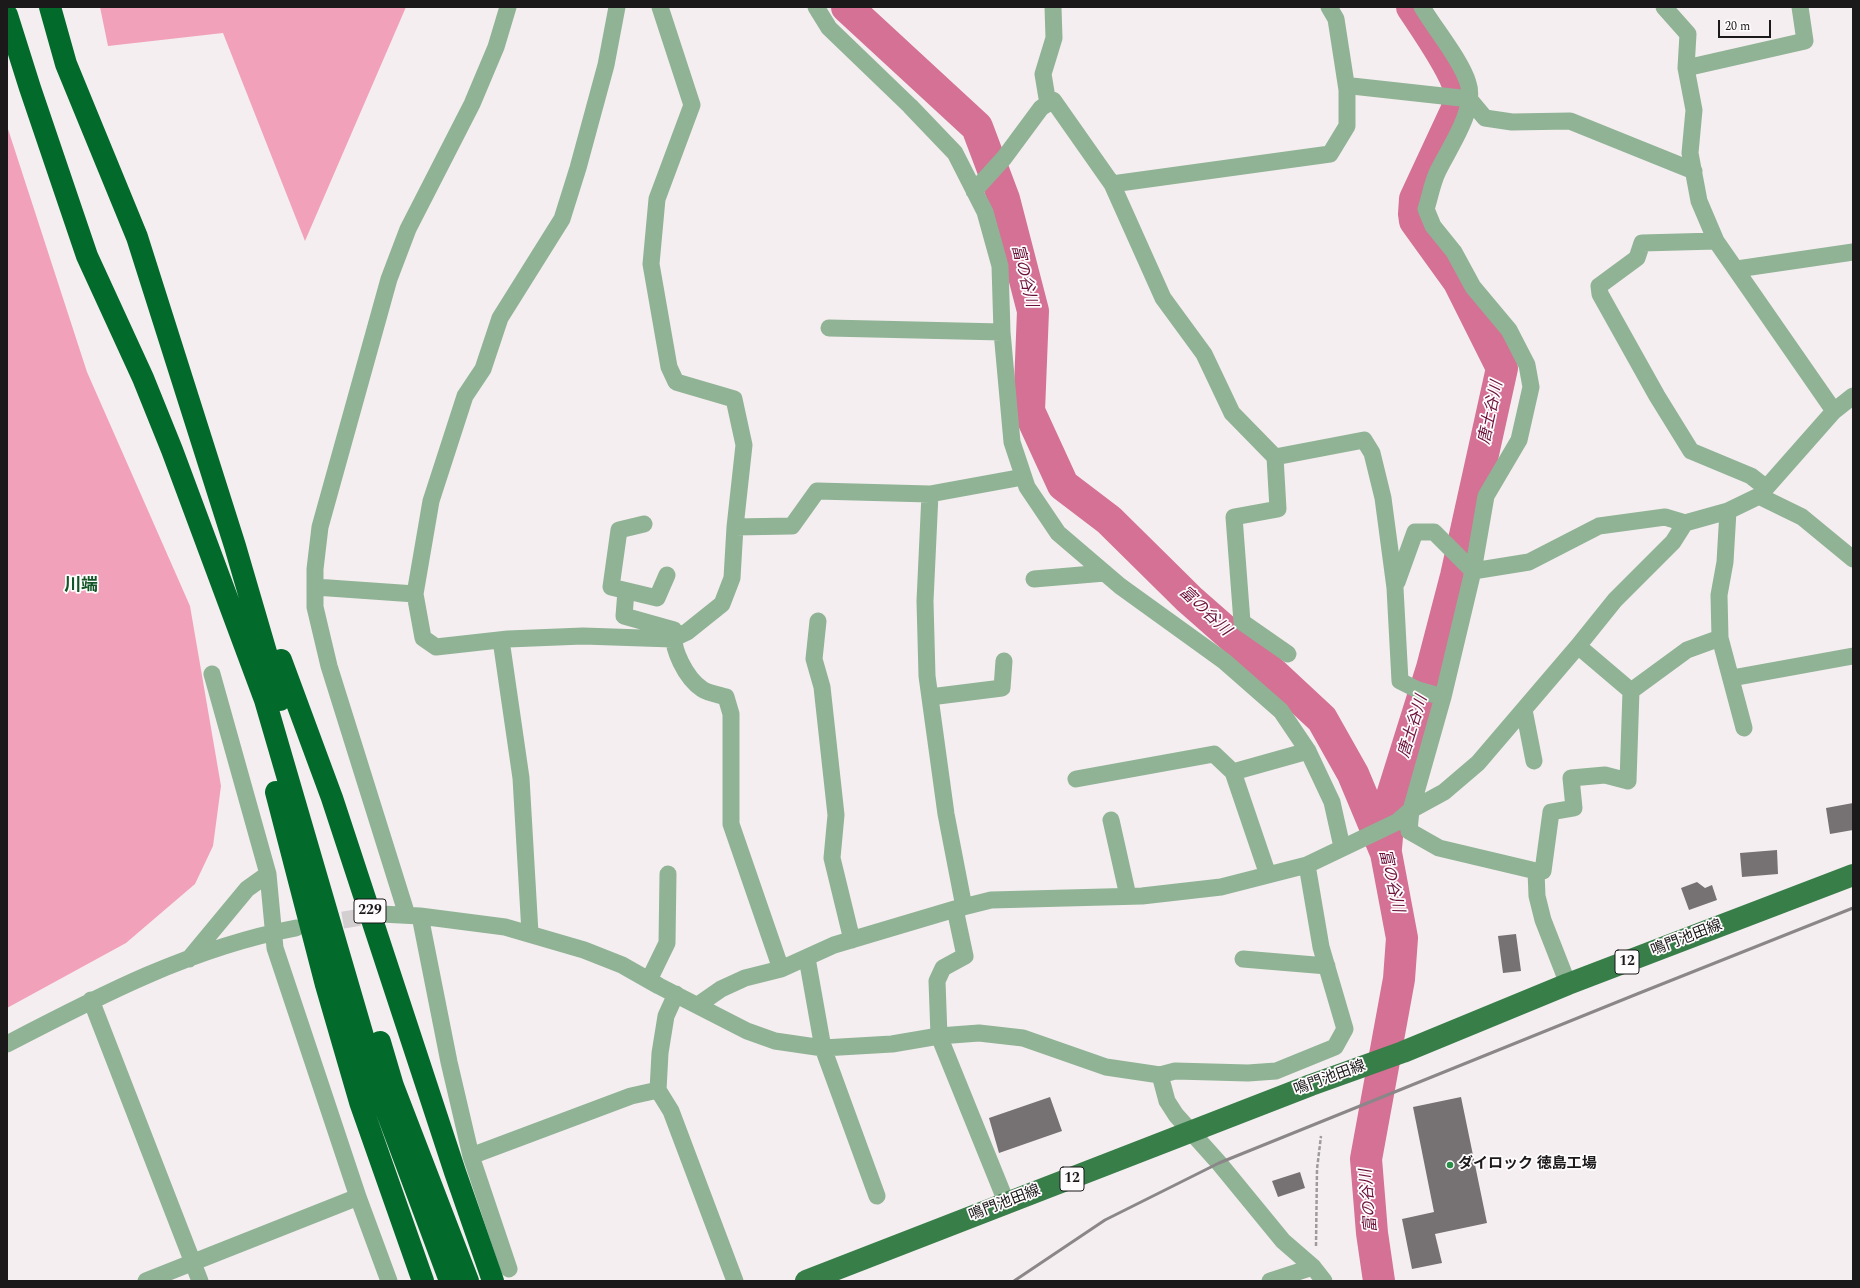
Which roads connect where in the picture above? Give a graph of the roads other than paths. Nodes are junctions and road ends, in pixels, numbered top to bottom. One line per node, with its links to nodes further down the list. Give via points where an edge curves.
1 (34, 7): 14 (highway)
2 (50, 7): 14 (highway)
3 (508, 7): 45 (street, via 496,47 472,104 408,229 389,279 320,526)
4 (616, 7): 48 (street, via 606,65 562,219 500,318 483,368 464,396 431,501)
5 (660, 7): 37 (street, via 692,105 657,199 651,264 669,367 676,382 734,399 744,445)
6 (816, 7): 22 (street, via 829,28 955,153)
7 (1053, 7): 19 (street, via 1054,38 1043,74)
8 (1329, 7): 17 (street, via 1336,19)
9 (1422, 7): 18 (street, via 1469,84)
10 (1664, 7): 15 (street, via 1688,34)
11 (1800, 7): 15 (street, via 1805,41)
12 (7, 15): 16 (highway)
13 (7, 50): 16 (highway)
14 (66, 64): 38 (highway, via 137,237)
15 (1686, 68): 20 (street, via 1694,110 1690,153)
16 (30, 88): 41 (highway, via 87,256 143,378)
17 (1347, 90): 18 (street, via 1352,86); 21 (street, via 1347,126 1330,154)
18 (1459, 98): 20 (street, via 1485,118 1512,122 1570,121); 40 (street, via 1458,133 1437,172 1426,209 1473,287 1509,330 1527,365 1532,387 1519,440 1486,496)
19 (1048, 104): 21 (street, via 1053,100); 22 (street, via 1041,108 1004,158)
20 (1694, 171): 23 (street, via 1700,201)
21 (1112, 184): 30 (street, via 1163,298 1204,354 1232,413)
22 (974, 190): 27 (street, via 985,212 1000,266)
23 (1716, 241): 25 (street); 32 (street, via 1642,243 1637,258 1599,286 1600,294 1691,451 1751,476)
24 (1853, 252): 25 (street)
25 (1737, 269): 29 (street)
26 (829, 328): 27 (street)
27 (1002, 332): 31 (street, via 1012,442)
28 (1853, 396): 29 (street)
29 (1834, 411): 32 (street)
30 (1275, 457): 46 (street, via 1364,440 1372,453 1383,498); 54 (street, via 1278,509 1234,517 1242,622)
31 (1023, 476): 33 (street); 42 (street, via 1027,487 1058,533)
32 (1762, 491): 34 (street); 39 (street, via 1802,517)
33 (930, 494): 37 (street, via 817,490 792,526); 61 (street, via 925,601)
34 (1728, 510): 35 (street); 50 (street, via 1725,562 1719,595)
35 (1685, 523): 40 (street, via 1666,517 1599,526 1528,562); 53 (street, via 1673,542 1615,600)
36 (644, 524): 47 (street, via 619,530 611,587)
37 (735, 527): 51 (street, via 732,578 722,604 686,632)
38 (235, 546): 99 (highway, via 358,974); 108 (highway, 229, via 294,692 332,798 455,1172)
39 (1853, 559)
40 (1470, 568): 46 (street, via 1434,532 1414,532); 60 (street)
41 (216, 572): 99 (highway, via 265,700); 112 (highway, via 355,1088)
42 (1105, 573): 44 (street); 64 (street, via 1224,661 1281,711)
43 (668, 575): 47 (street, via 657,598)
44 (1034, 579)
45 (315, 587): 48 (street); 80 (street, via 316,607 329,666)
46 (1395, 588): 60 (street, via 1400,681 1418,690)
47 (626, 591): 51 (street, via 624,616 674,630)
48 (415, 594): 52 (street, via 423,638 436,647)
49 (818, 621): 84 (street, via 814,659 822,687 836,815 832,858)
50 (1720, 638): 58 (street); 59 (street, via 1687,650)
51 (672, 639): 52 (street, via 583,636); 89 (street, via 685,672 703,690 726,697 731,714 731,824)
52 (501, 640): 83 (street, via 521,778)
53 (1578, 646): 59 (street); 62 (street)
54 (1288, 654)
55 (1853, 656): 58 (street)
56 (1004, 661): 61 (street, via 1002,688)
57 (212, 674): 73 (street)
58 (1732, 678): 63 (street)
59 (1631, 691): 72 (street, via 1628,781 1605,775 1571,778 1574,808 1551,812 1543,871)
60 (1440, 696): 68 (street)
61 (930, 697): 78 (street)
62 (1524, 710): 65 (street); 68 (street, via 1478,763 1444,792)
63 (1744, 728)
64 (1308, 751): 66 (street); 70 (street, via 1332,802)
65 (1534, 761)
66 (1233, 772): 67 (street, via 1214,754); 75 (street)
67 (1076, 779)
68 (1411, 810): 70 (street, via 1397,822); 72 (street, via 1409,831 1439,848)
69 (1111, 820): 77 (street)
70 (1345, 846): 71 (street)
71 (1307, 865): 75 (street); 88 (street, via 1321,947)
72 (1536, 871): 91 (street, via 1537,896 1543,920)
73 (268, 874): 82 (street); 86 (street, via 247,889)
74 (668, 874): 90 (street, via 667,943)
75 (1268, 875): 77 (street, via 1221,888)
76 (1853, 875): 91 (main road, 鳴門池田線 / 12)
77 (1128, 896): 78 (street, via 991,900)
78 (960, 908): 84 (street); 95 (street, via 965,956 942,968 938,981)
79 (381, 914): 80 (street)
80 (414, 915): 83 (street, via 505,927); 102 (street)
81 (296, 928): 82 (street)
82 (273, 932): 86 (street); 104 (street, via 275,948)
83 (530, 933): 90 (street, via 622,964)
84 (852, 940): 85 (street, via 834,945)
85 (807, 958): 89 (street); 97 (street)
86 (189, 959): 93 (street)
87 (1243, 960): 88 (street)
88 (1327, 966): 98 (street, via 1345,1029 1335,1047 1276,1071 1175,1071)
89 (781, 969): 94 (street, via 744,978)
90 (649, 980): 92 (street)
91 (1568, 984): 101 (main road, 鳴門池田線 / 12, via 1402,1052)
92 (676, 994): 94 (street); 100 (street, via 666,1016)
93 (91, 1000): 96 (street); 106 (street)
94 (698, 1005): 97 (street, via 747,1031 775,1040)
95 (939, 1036): 97 (street, via 892,1044); 98 (street, via 979,1033 1024,1038 1106,1067); 105 (street)
96 (7, 1044)
97 (823, 1048): 103 (street)
98 (1160, 1075): 101 (street, via 1167,1101)
99 (386, 1088): 113 (highway); 114 (highway)
100 (658, 1090): 102 (street, via 631,1096); 115 (street, via 671,1111)
101 (1191, 1133): 105 (main road, 鳴門池田線 / 12); 107 (street, via 1283,1241)
102 (471, 1156): 108 (street)
103 (877, 1196)
104 (358, 1198): 106 (street); 111 (street)
105 (1007, 1204): 116 (main road, 鳴門池田線 / 12)
106 (193, 1263): 109 (street); 110 (street)
107 (1313, 1267): 117 (street); 118 (street)
108 (501, 1275)
109 (146, 1281)
110 (200, 1281)
111 (389, 1281)
112 (423, 1281)
113 (450, 1281)
114 (468, 1281)
115 (735, 1281)
116 (806, 1281)
117 (1270, 1281)
118 (1324, 1281)

